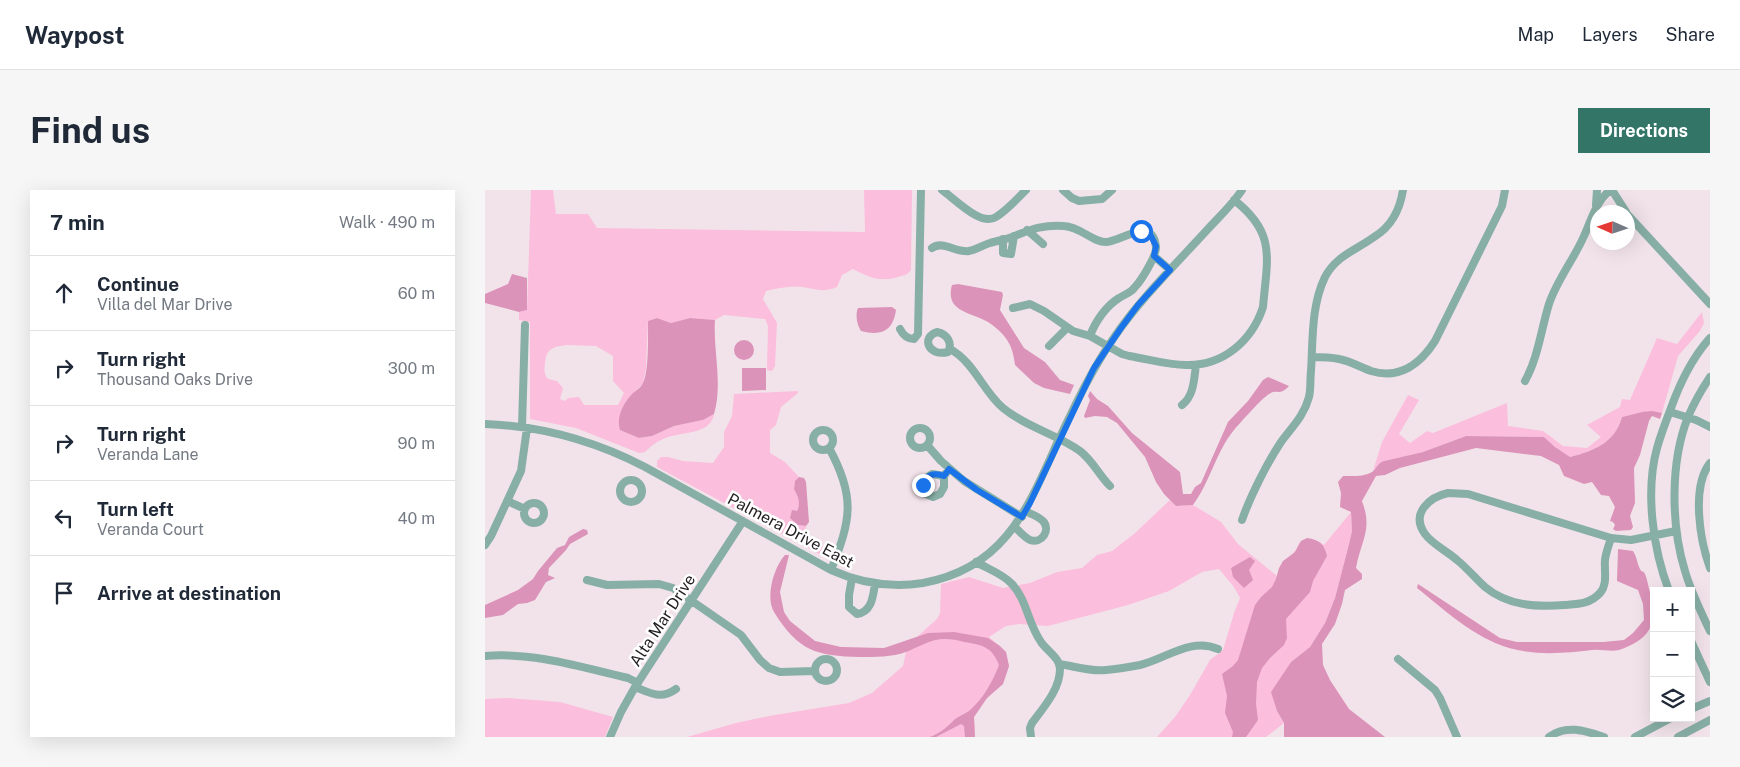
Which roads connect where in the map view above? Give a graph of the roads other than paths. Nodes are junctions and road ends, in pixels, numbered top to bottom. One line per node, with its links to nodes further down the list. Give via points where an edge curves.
1 (921, 190): 28 (street, via 917,334 910,339)
2 (942, 190): 3 (street, via 978,218 988,220)
3 (1026, 190)
4 (1063, 190): 5 (street, via 1079,200 1102,199)
5 (1112, 190)
6 (1242, 190): 11 (street)
7 (1403, 190): 34 (street, via 1386,227 1343,255 1329,270 1317,304)
8 (1505, 190): 34 (street, via 1502,206 1435,341 1415,365 1383,373 1339,359)
9 (1597, 190): 12 (street)
10 (1611, 190): 13 (street); 14 (street)
11 (1234, 200): 23 (street); 35 (street, via 1253,216 1265,240 1267,257 1263,307 1251,332 1235,349 1217,360)
12 (1596, 205)
13 (1597, 205)
14 (1621, 205)
15 (1590, 222): 37 (street, via 1549,304 1533,364)
16 (1635, 222): 24 (street)
17 (1027, 230): 18 (street); 20 (street); 22 (street, via 1069,226 1105,242 1141,231 1154,240)
18 (1014, 236): 19 (street); 19 (street, via 1011,254 1003,253)
19 (1003, 240): 21 (street, via 966,251 940,245)
20 (1043, 244)
21 (932, 248)
22 (1154, 256): 23 (street); 29 (street, via 1135,288 1112,303)
23 (1170, 270): 32 (street, via 1138,305)
24 (1710, 304)
25 (1013, 308): 27 (street, via 1030,304)
26 (525, 325): 43 (street)
27 (1067, 328): 29 (street); 31 (street)
28 (900, 329)
29 (1090, 336): 32 (street)
30 (1710, 338): 39 (street, via 1688,370)
31 (1049, 346)
32 (1108, 346): 35 (street, via 1129,356); 44 (street, via 1088,378)
33 (950, 349): 44 (street, via 961,356 1004,409)
34 (1312, 357): 54 (street, via 1309,396 1303,414 1280,443 1248,502)
35 (1197, 365): 38 (street, via 1190,396)
36 (1710, 377): 40 (street)
37 (1525, 381)
38 (1182, 405)
39 (1670, 412): 40 (street); 58 (street, via 1654,468)
40 (1687, 418): 42 (street); 57 (street, via 1677,457)
41 (485, 424): 43 (street, Palmera Drive East)
42 (1710, 427)
43 (525, 428): 48 (street, Palmera Drive East, via 589,443); 51 (street, via 521,471)
44 (1059, 438): 50 (street, via 1087,457); 53 (street)
45 (927, 445): 53 (street, via 947,472)
46 (829, 448): 63 (street, via 843,478 848,506 845,532)
47 (1710, 463): 62 (street, via 1701,482 1700,507 1704,547)
48 (645, 467): 49 (street); 55 (street, Palmera Drive East)
49 (637, 482)
50 (1110, 486)
51 (507, 502): 52 (street); 60 (street)
52 (525, 509)
53 (1023, 514): 56 (street); 56 (street, via 1044,522 1045,533 1041,539 1029,540)
54 (1242, 520)
55 (743, 522): 63 (street, Palmera Drive East); 68 (street, Alta Mar Drive)
56 (1015, 527): 61 (street, Palmera Drive East)
57 (1676, 531): 58 (street); 69 (street, via 1685,571)
58 (1654, 534): 59 (street, via 1631,540); 67 (street)
59 (1611, 538): 59 (street, via 1468,494 1448,493 1433,498 1425,505 1421,516 1422,529 1429,538 1485,586 1512,602 1536,606 1584,603 1594,598 1605,583 1605,559)
60 (485, 545)
61 (976, 562): 66 (street, Palmera Drive East, via 953,574 929,581); 74 (street, via 1003,577 1016,589 1035,633)
62 (1710, 568)
63 (831, 570): 64 (street, Palmera Drive East)
64 (853, 578): 66 (street, Palmera Drive East); 66 (street, via 849,607 857,614 865,612 870,605)
65 (587, 580): 68 (street, via 607,585 659,584 673,588)
66 (875, 584)
67 (1668, 587)
68 (692, 600): 75 (street, via 741,635 769,668 779,672); 77 (street, Alta Mar Drive)
69 (1710, 631)
70 (1218, 649): 74 (street, via 1205,644 1192,645 1141,664 1105,670)
71 (1695, 650): 76 (street)
72 (485, 656): 77 (street, via 532,657 628,678)
73 (1398, 659): 85 (street, via 1435,690)
74 (1059, 664): 84 (street, via 1055,688 1032,723)
75 (815, 671)
76 (1710, 682)
77 (637, 685): 78 (street, via 659,696); 83 (street, Alta Mar Drive)
78 (675, 689)
79 (1710, 701): 80 (street)
80 (1695, 707)
81 (1710, 720): 89 (street)
82 (1663, 722): 88 (street)
83 (610, 737)
84 (1031, 737)
85 (1457, 737)
86 (1549, 737): 87 (street, via 1570,730 1588,731)
87 (1604, 737)
88 (1635, 737)
89 (1679, 737)

